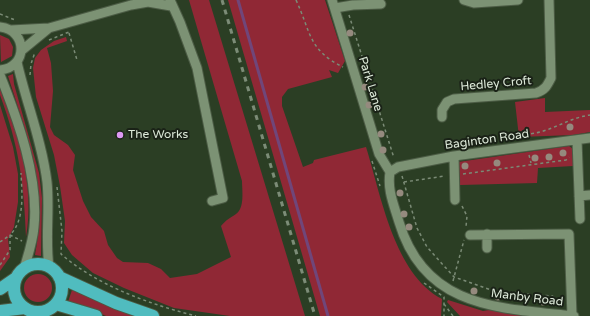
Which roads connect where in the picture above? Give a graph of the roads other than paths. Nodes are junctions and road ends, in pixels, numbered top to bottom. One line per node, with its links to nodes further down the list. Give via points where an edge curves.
1 (464, 0): 2 (street, via 474,3)
2 (518, 0)
3 (549, 0): 13 (street, Hedley Croft, via 551,78 548,85 536,93 454,99 446,102)
4 (170, 3): 8 (street, via 148,2 131,5 68,29); 21 (street, via 197,68 223,198)
5 (334, 4): 6 (street); 17 (street, Park Lane, via 379,154)
6 (381, 4)
7 (4, 27): 8 (street); 9 (street, via 19,39)
8 (48, 28): 9 (street)
9 (22, 51): 10 (street)
10 (17, 62): 11 (street, via 12,67); 26 (street, via 47,181 46,251)
11 (0, 70)
12 (0, 75): 27 (street, via 13,107 33,180 34,228)
13 (442, 117)
14 (590, 138): 15 (street, Baginton Road)
15 (577, 140): 16 (street, Baginton Road); 18 (street)
16 (454, 156): 17 (street, Baginton Road, via 398,167); 20 (street)
17 (390, 172): 33 (street, Manby Road, via 388,184 401,229 410,249 422,266 448,290 480,304 497,308)
18 (579, 196): 19 (street); 22 (street)
19 (590, 196)
20 (455, 200)
21 (212, 201)
22 (580, 219)
23 (487, 234): 24 (street); 25 (street); 33 (street, via 569,234)
24 (470, 235)
25 (487, 248)
26 (49, 267): 27 (highway, via 39,264); 28 (highway)
27 (20, 273): 29 (highway); 31 (highway, via 14,284 16,298)
28 (59, 277): 30 (highway, via 62,291); 35 (highway, via 116,303)
29 (0, 289)
30 (56, 304): 31 (highway, via 38,312); 34 (highway)
31 (25, 308): 32 (highway)
32 (0, 311)
33 (572, 313)
34 (96, 316)
35 (153, 316)

